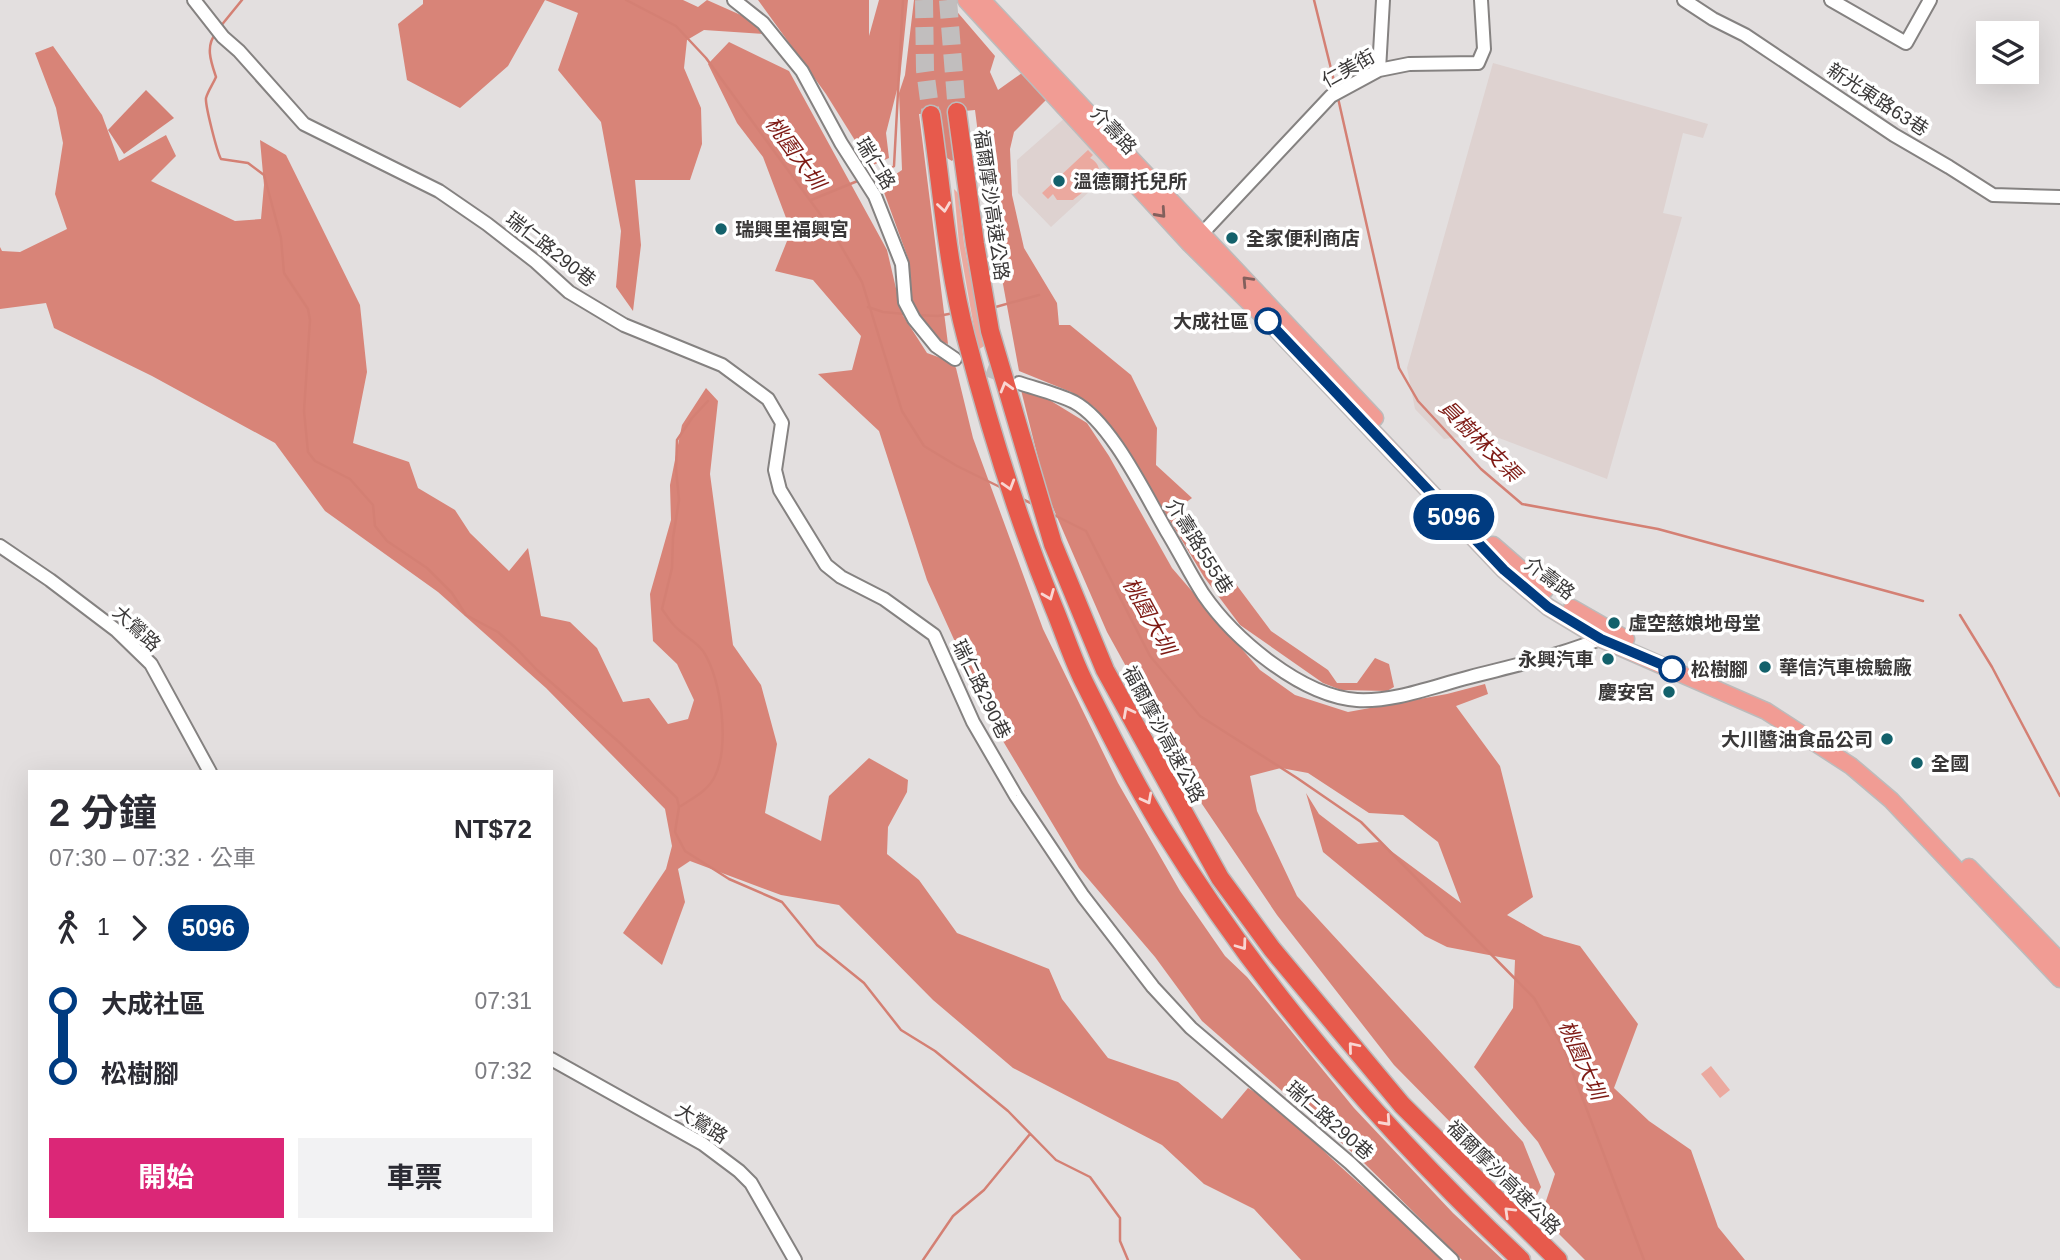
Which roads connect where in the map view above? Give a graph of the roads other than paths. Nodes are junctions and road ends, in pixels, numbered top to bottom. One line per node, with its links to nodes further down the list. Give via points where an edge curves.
1 (194, 0): 27 (street, 瑞仁路290巷, via 304,124 439,191 569,292 624,324 722,365 768,399 782,423 775,470 780,490 826,565 934,635 973,722 1016,796 1083,896 1153,987 1191,1028 1350,1163)
2 (734, 0): 18 (street, 瑞仁路, via 762,23 802,71 876,196 902,264 905,302 936,346)
3 (966, 0): 17 (main road, 介壽路, one-way to 17)
4 (982, 0): 16 (main road, 介壽路)
5 (1382, 0): 10 (street)
6 (1481, 0): 10 (street, 仁美街, via 1484,49 1478,63 1409,64)
7 (1685, 0): 15 (street, 新光東路63巷, via 1993,195)
8 (1831, 0): 9 (street, via 1906,43)
9 (1930, 0)
10 (1379, 70): 16 (street, 仁美街, via 1337,93)
11 (957, 112): 13 (highway, 福爾摩沙高速公路)
12 (931, 115): 14 (highway)
13 (965, 172): 14 (highway); 29 (highway, 福爾摩沙高速公路, one-way to 13, via 1402,1105 1272,948 1220,878 1105,670 1053,544 1024,453 986,309)
14 (939, 174): 28 (highway, one-way to 28, via 961,312 1023,531 1083,679 1160,825 1202,890 1313,1039 1465,1206)
15 (2060, 197)
16 (1203, 233): 17 (street, 仁美街); 21 (main road, 介壽路, one-way to 16, via 1552,597 1495,547)
17 (1190, 244): 21 (main road, 介壽路, via 1504,570 1548,607)
18 (955, 359)
19 (1019, 383): 21 (street, 介壽路555巷, via 1076,403 1102,426 1204,596 1264,657 1310,687 1357,700 1402,696)
20 (0, 546): 22 (street, 大鶯路, via 116,631 151,664)
21 (1608, 636): 23 (main road, 介壽路, via 1786,712 1859,762 1888,783); 24 (main road, 介壽路, via 1766,711 1851,766 1891,800)
22 (209, 770)
23 (2060, 961)
24 (2060, 979)
25 (553, 1060): 26 (street, 大鶯路, via 703,1144 739,1171)
26 (795, 1260)
27 (1452, 1260)
28 (1521, 1260)
29 (1558, 1260)

